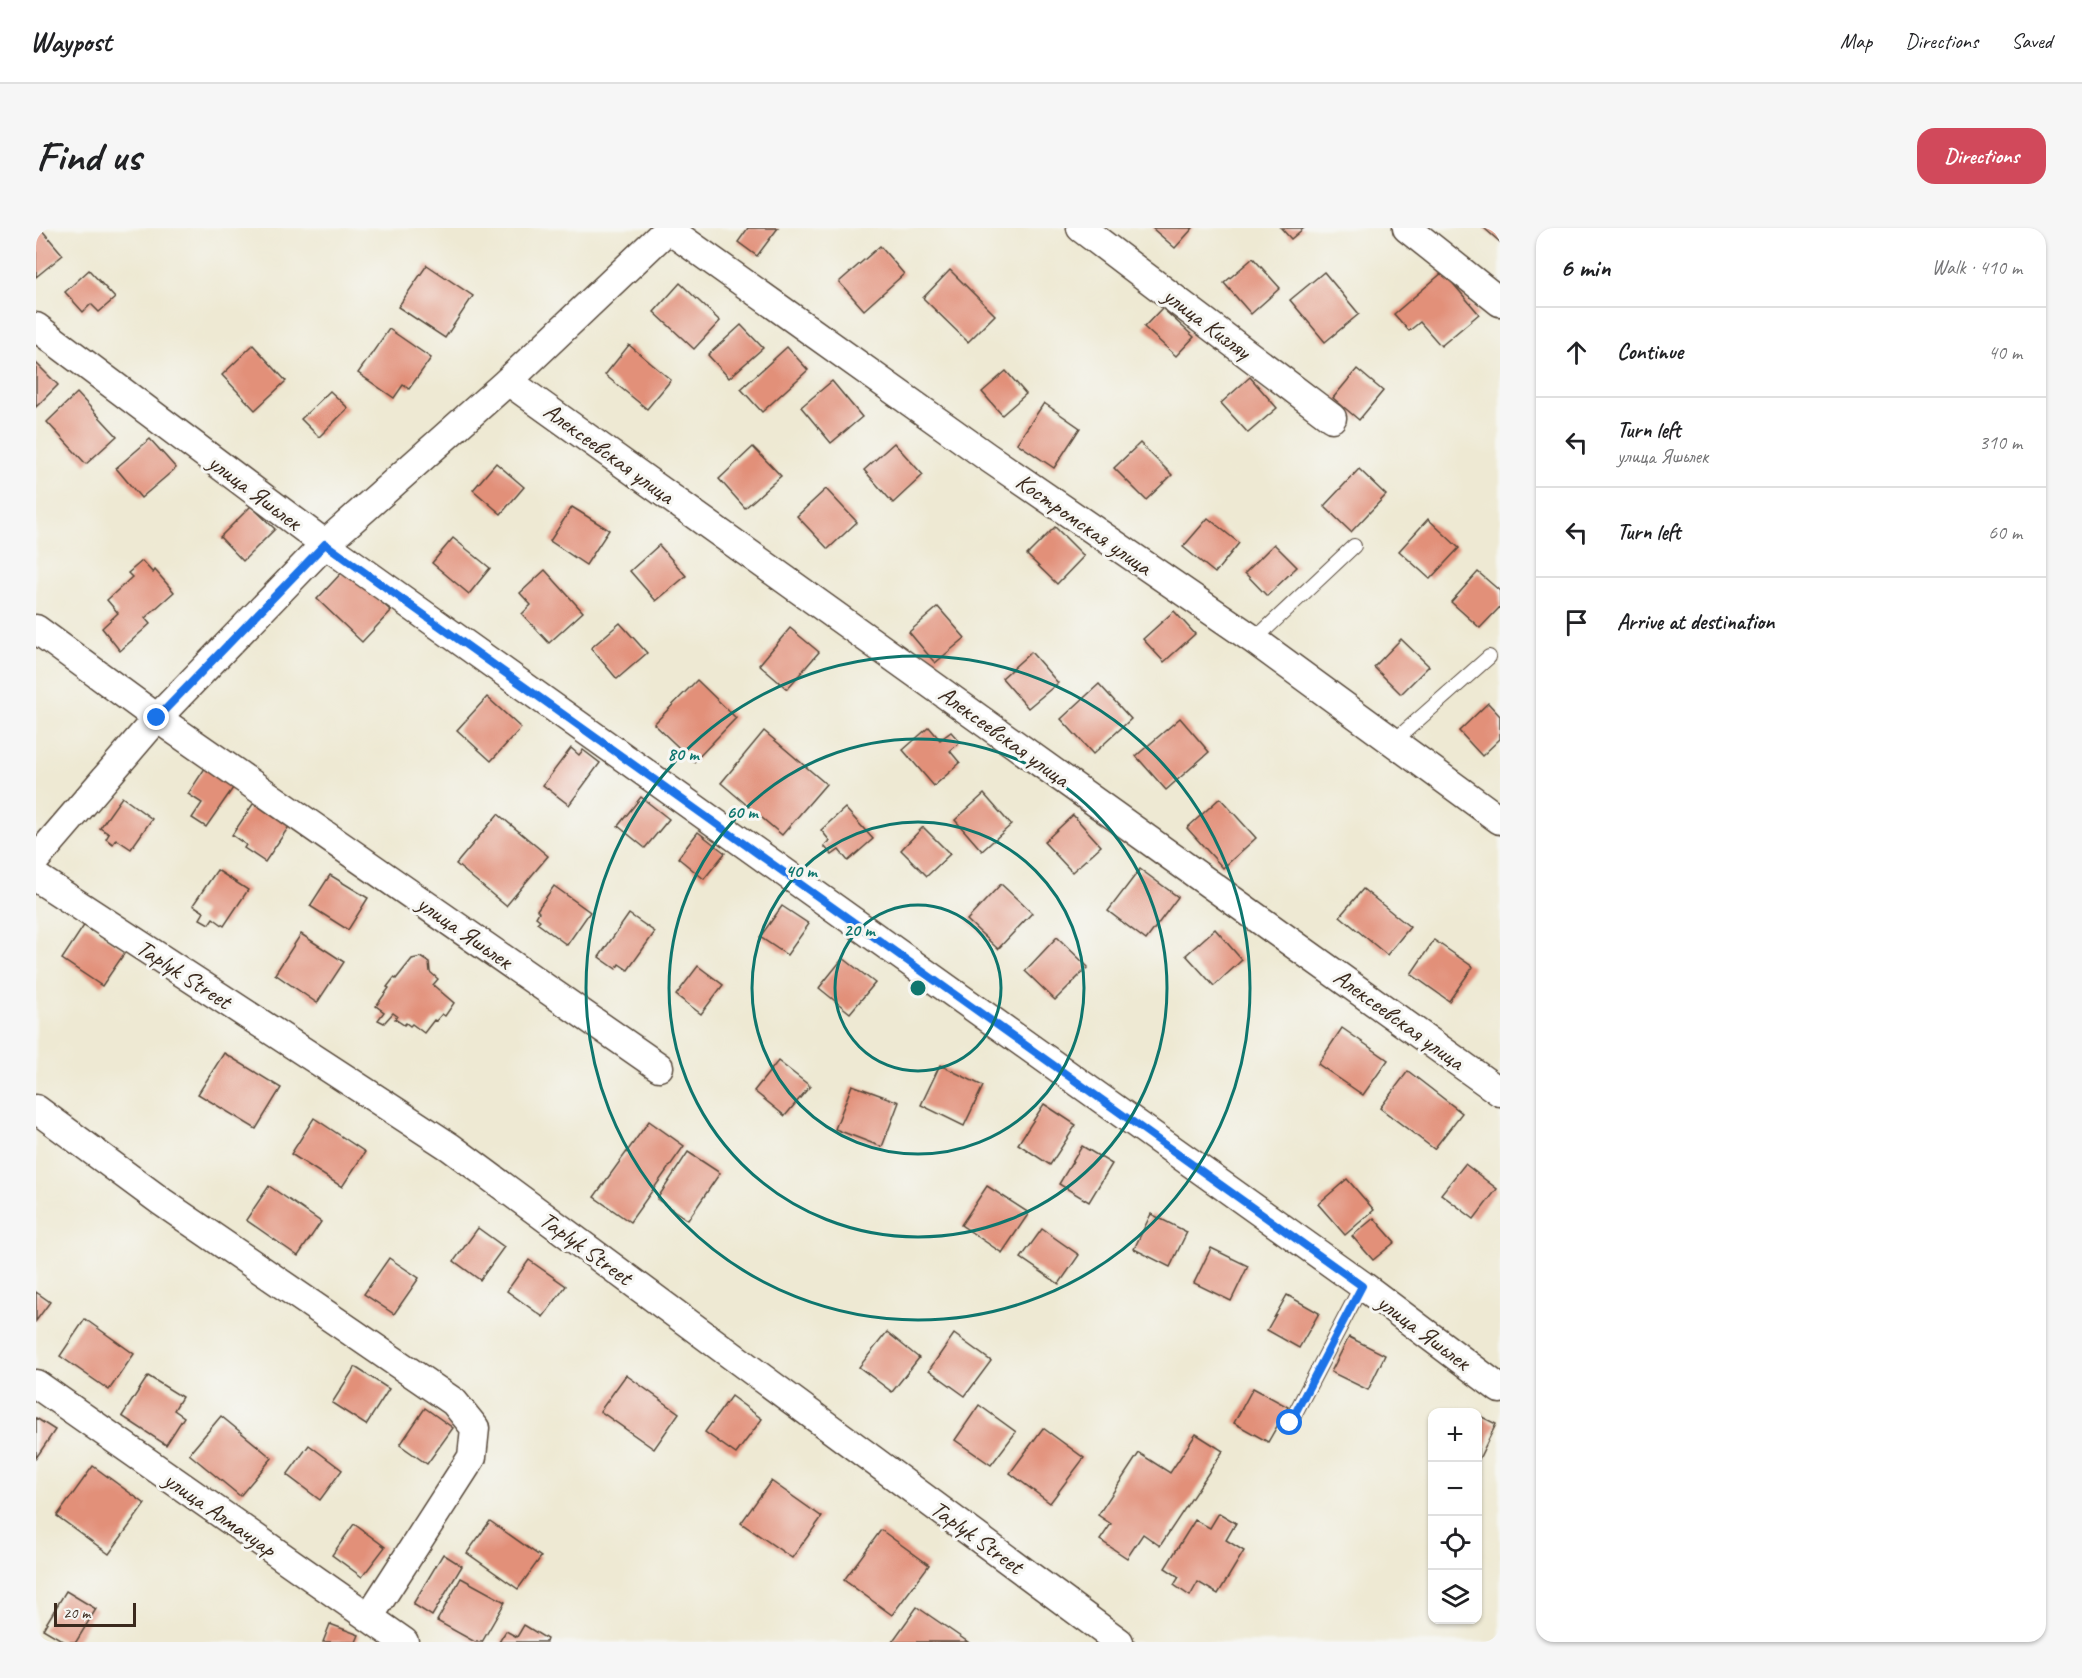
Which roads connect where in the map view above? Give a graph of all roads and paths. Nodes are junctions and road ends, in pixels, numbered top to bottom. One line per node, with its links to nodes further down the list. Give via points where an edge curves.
1 (1081, 228): 7 (street, улица Кизляу)
2 (1407, 228): 4 (street)
3 (668, 229): 6 (street); 11 (street, Костромская улица, via 986,456)
4 (1500, 302)
5 (36, 327): 8 (street, улица Яшьлек)
6 (508, 381): 8 (street); 19 (street, Алексеевская улица)
7 (1332, 418)
8 (325, 544): 13 (street); 21 (street, улица Яшьлек)
9 (1354, 546): 11 (lane)
10 (36, 629): 13 (street, улица Яшьлек)
11 (1254, 640): 14 (street, Костромская улица)
12 (1489, 657): 14 (lane)
13 (157, 718): 16 (street); 18 (street, улица Яшьлек)
14 (1394, 742): 15 (street, Костромская улица)
15 (1500, 820)
16 (36, 859)
17 (36, 877): 27 (street, Taplyk Street, via 450,1147)
18 (660, 1067)
19 (1500, 1092)
20 (36, 1109): 25 (street, via 162,1202 454,1402 475,1428 472,1457)
21 (1362, 1286): 23 (street, улица Яшьлек); 24 (lane)
22 (36, 1384): 25 (street, улица Алмачуар)
23 (1500, 1389)
24 (1290, 1423)
25 (369, 1617): 26 (street, улица Алмачуар)
26 (404, 1642)
27 (1119, 1642)

